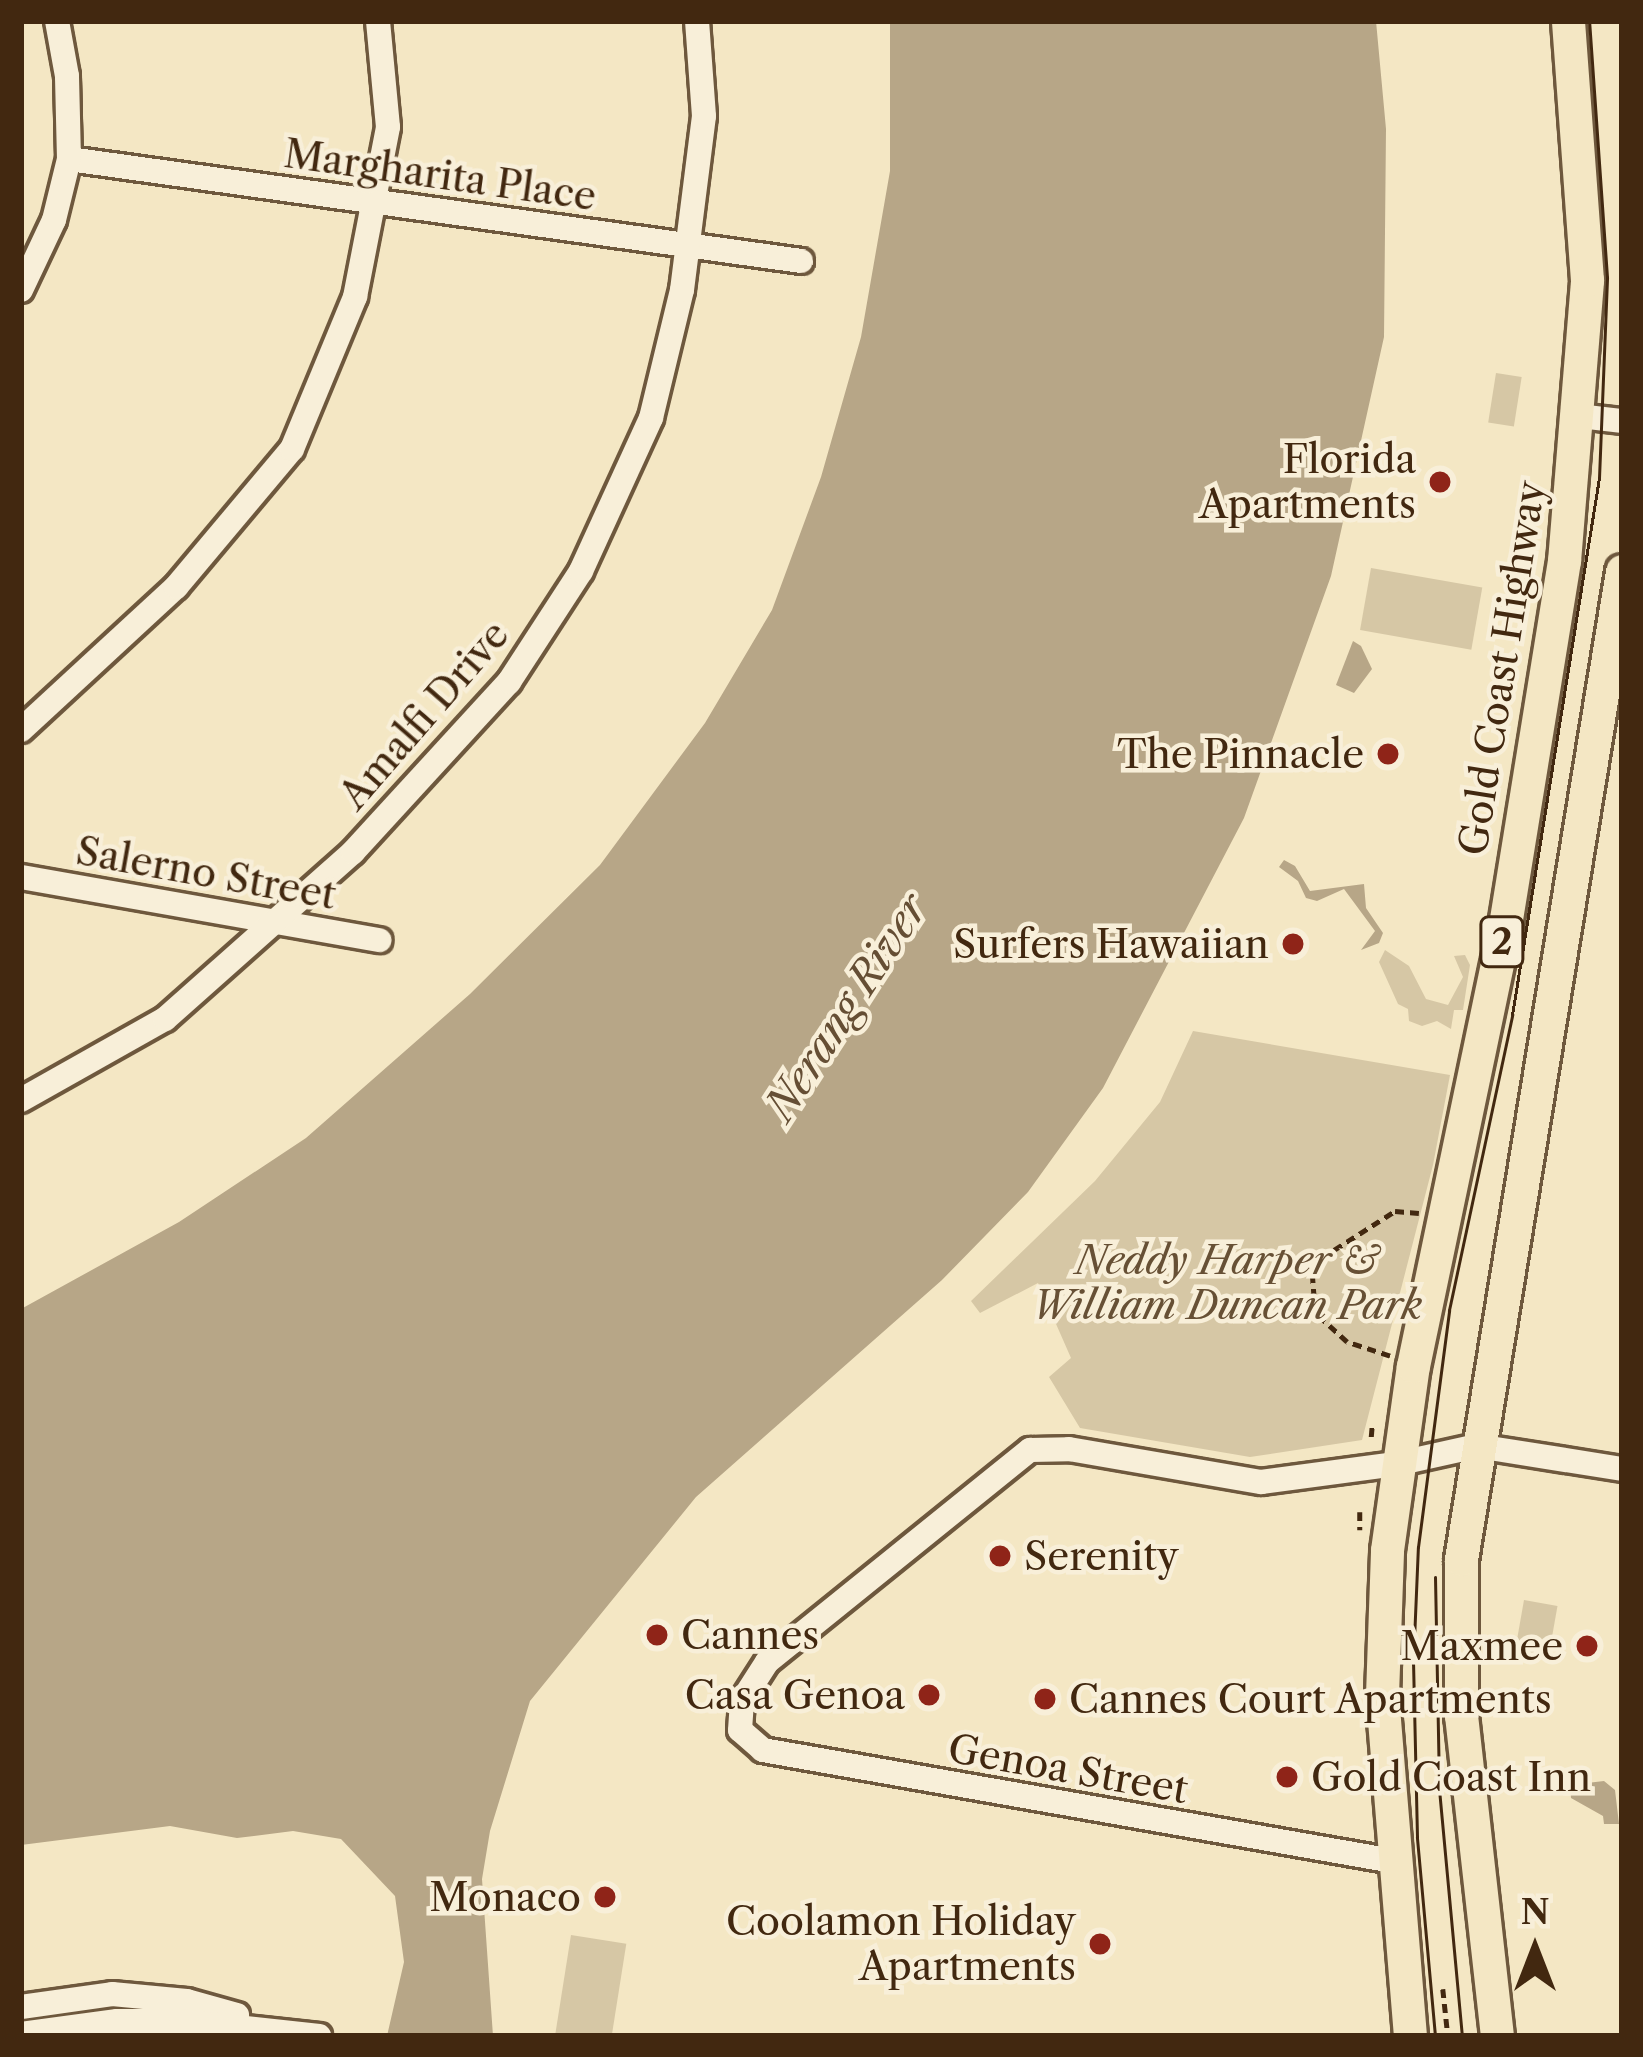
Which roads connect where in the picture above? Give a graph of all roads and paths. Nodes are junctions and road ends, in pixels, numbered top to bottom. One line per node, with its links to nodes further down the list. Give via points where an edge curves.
1 (56, 21): 5 (street, via 68,76)
2 (378, 21): 6 (street, via 388,127)
3 (697, 21): 7 (street, Amalfi Drive, via 704,116)
4 (1568, 21): 10 (highway, Gold Coast Highway / 2, via 1587,280)
5 (69, 159): 6 (street, Margharita Place); 9 (street)
6 (374, 202): 7 (street, Margharita Place); 13 (street, via 355,297 292,448 176,586)
7 (689, 247): 8 (street, Margharita Place); 15 (street, Amalfi Drive, via 651,418 581,571 509,682)
8 (801, 262)
9 (21, 290)
10 (1579, 416): 11 (street); 23 (highway, Gold Coast Highway / 2, via 1564,566 1505,925)
11 (1622, 421)
12 (1622, 571): 22 (highway, 2)
13 (21, 730)
14 (21, 877): 15 (street, Salerno Street)
15 (277, 922): 16 (street, Salerno Street); 17 (street, Amalfi Drive, via 165,1019)
16 (380, 940)
17 (21, 1100)
18 (1422, 1214): 19 (path, via 1395,1211 1312,1273 1315,1313 1347,1342)
19 (1390, 1356)
20 (1372, 1425): 21 (path)
21 (1371, 1437)
22 (1477, 1446): 23 (street); 24 (street); 32 (highway, 2, via 1461,1559 1458,1666)
23 (1396, 1464): 25 (highway, Gold Coast Highway / 2, via 1382,1676); 25 (street, Genoa Street, via 1261,1482 1069,1449 1030,1450 767,1662 742,1701 740,1730 763,1750)
24 (1622, 1469)
25 (1393, 1861): 30 (highway, Gold Coast Highway / 2)
26 (1443, 1988): 31 (path)
27 (21, 2007): 29 (street, via 112,1994 169,1999)
28 (21, 2034): 29 (street, via 181,2020)
29 (309, 2034)
30 (1410, 2036)
31 (1448, 2036)
32 (1496, 2036)

